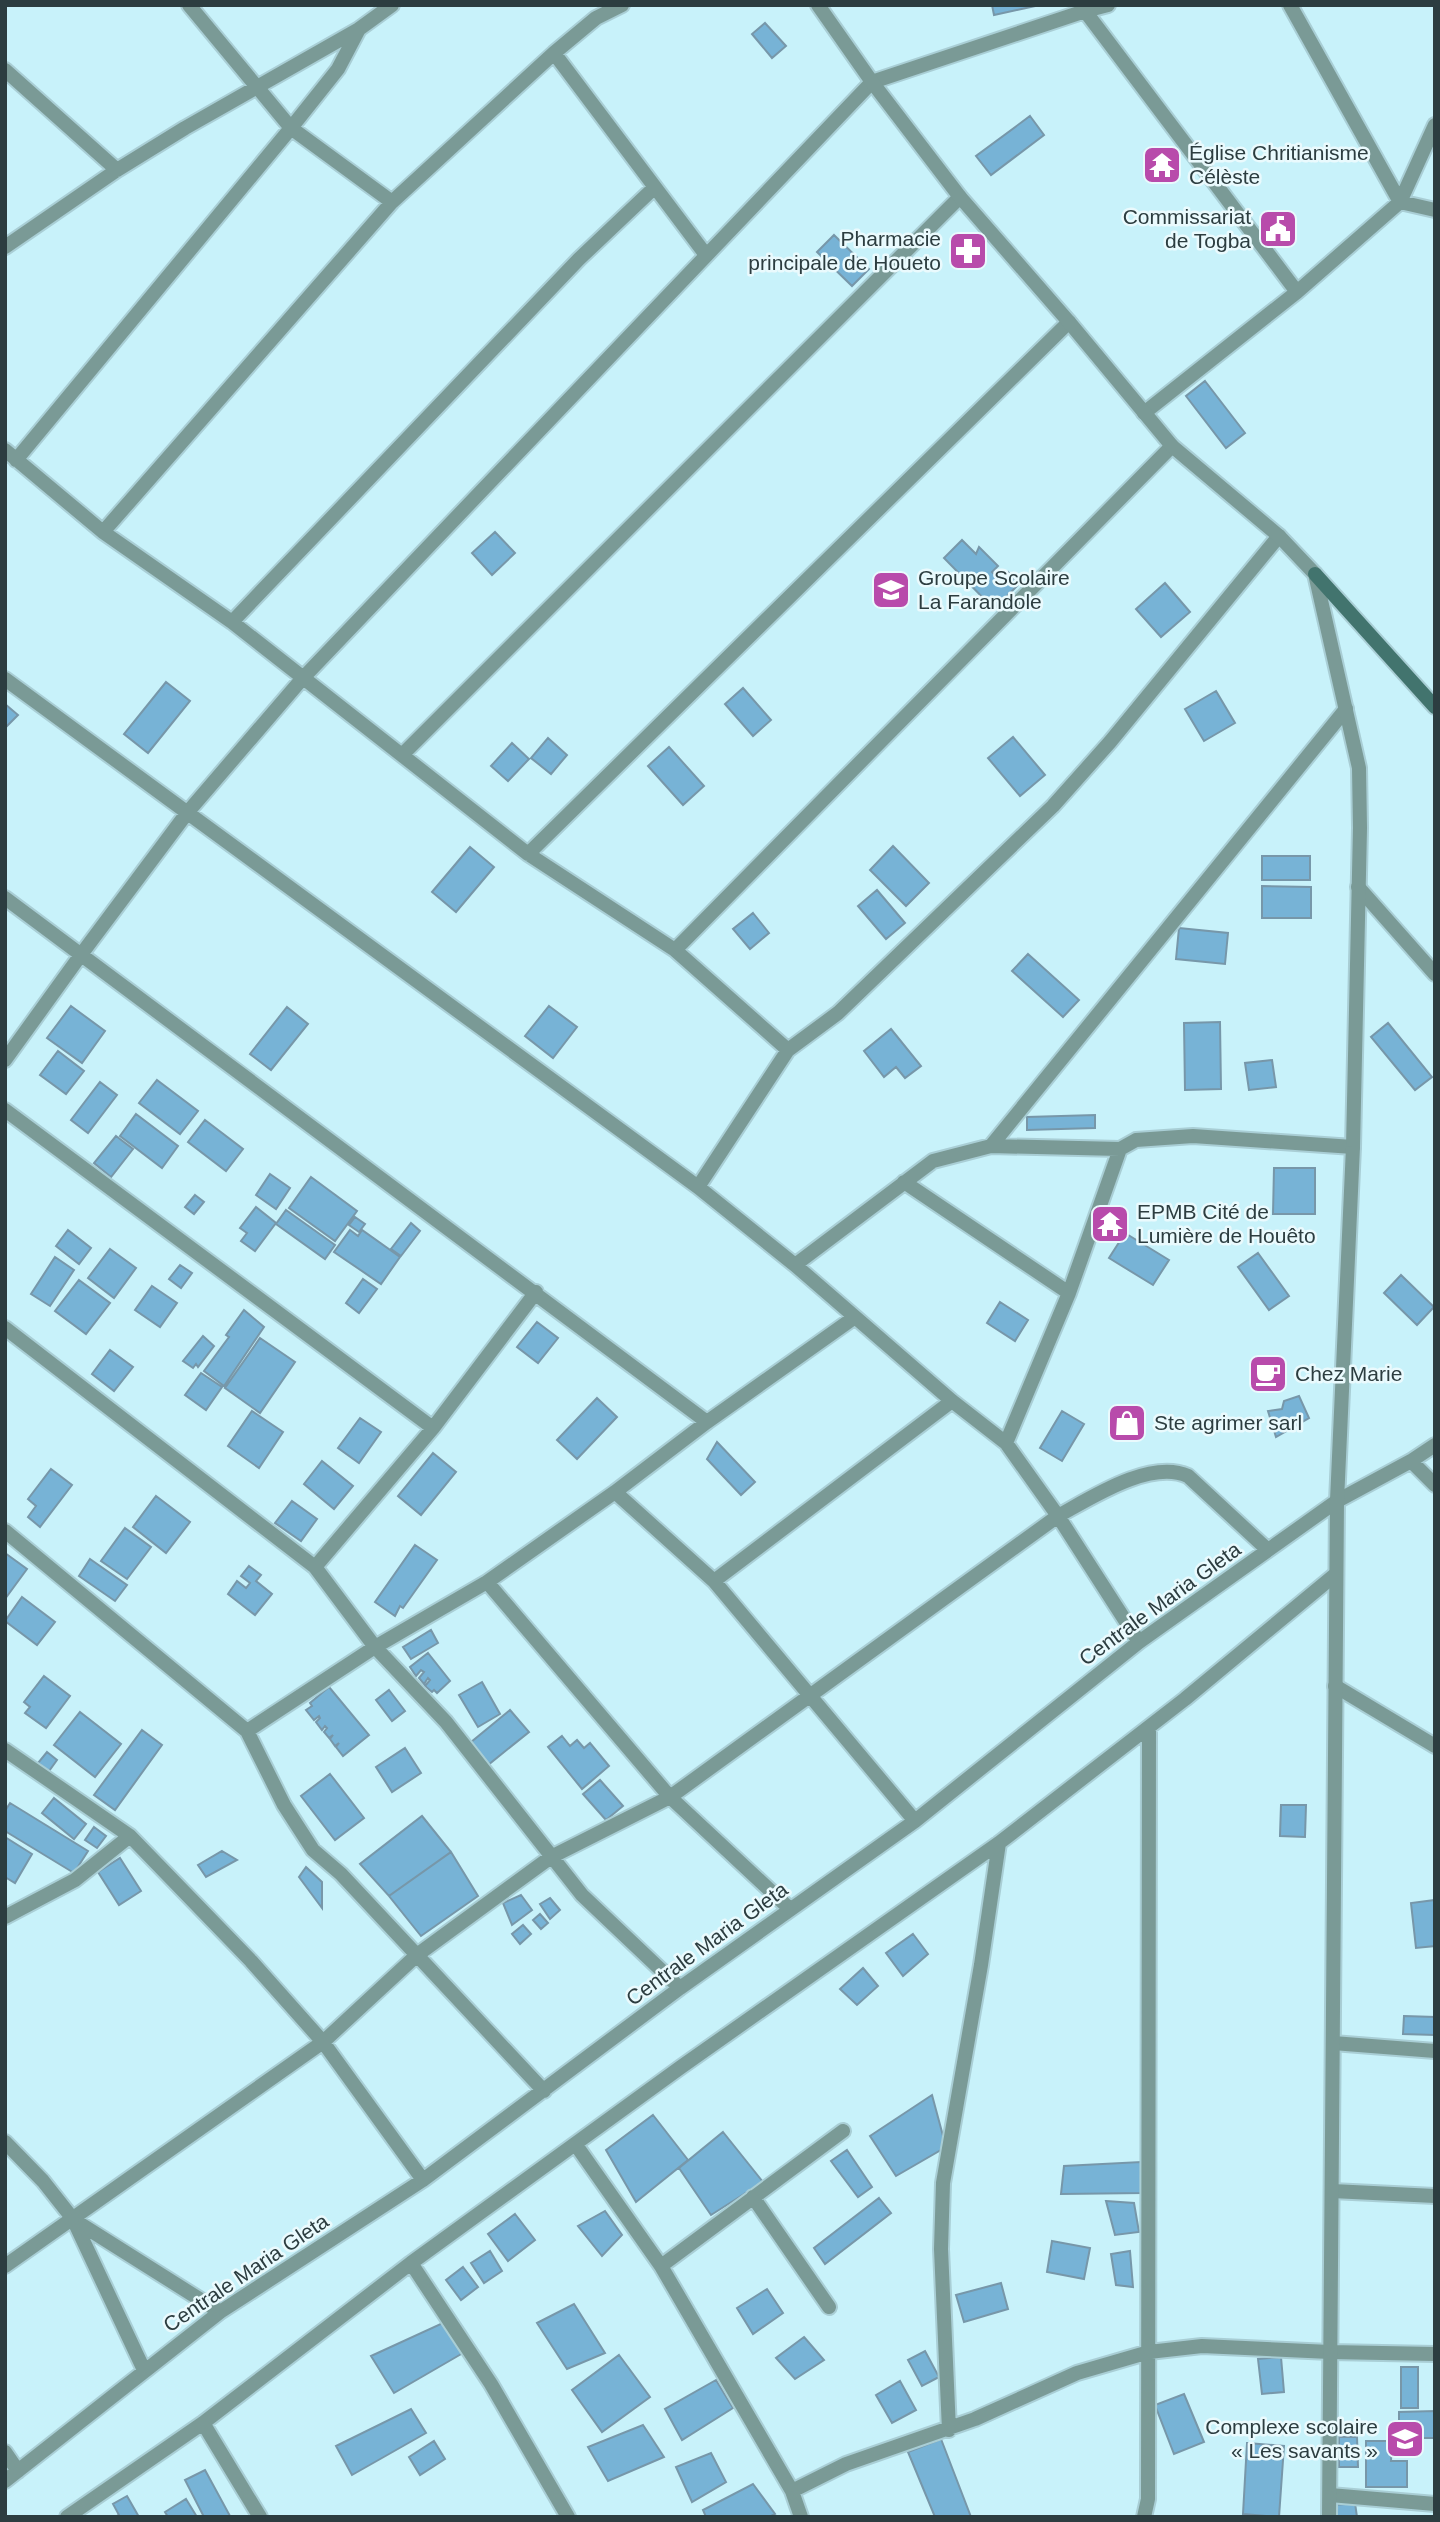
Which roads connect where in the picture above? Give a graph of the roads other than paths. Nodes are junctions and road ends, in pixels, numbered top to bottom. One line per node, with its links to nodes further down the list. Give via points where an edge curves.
1 (189, 5): 12 (street)
2 (392, 5): 8 (street)
3 (622, 5): 9 (street, via 596,19)
4 (818, 5): 11 (street)
5 (1108, 5): 7 (street)
6 (1290, 5): 19 (street)
7 (1085, 11): 11 (street); 23 (street)
8 (359, 29): 12 (street); 14 (street, via 338,69)
9 (554, 53): 16 (street); 18 (street)
10 (5, 70): 15 (street)
11 (872, 82): 17 (street); 22 (street)
12 (256, 87): 14 (street); 15 (street)
13 (1435, 125): 19 (street)
14 (292, 128): 18 (street); 27 (street)
15 (117, 170): 21 (street)
16 (654, 187): 22 (street); 31 (street, via 579,259)
17 (960, 197): 24 (street); 36 (street)
18 (392, 202): 28 (street)
19 (1401, 202): 20 (street); 23 (street)
20 (1435, 210)
21 (5, 247)
22 (706, 256): 33 (street)
23 (1297, 292): 25 (street)
24 (1069, 322): 25 (street); 38 (street)
25 (1144, 413): 26 (street)
26 (1172, 446): 29 (street); 41 (street)
27 (10, 455): 28 (street)
28 (103, 532): 31 (street)
29 (1279, 536): 30 (street); 44 (street, via 1053,806 838,1013)
30 (1315, 574): 34 (main road); 35 (street)
31 (232, 622): 33 (street)
32 (5, 679): 37 (street)
33 (302, 679): 36 (street); 37 (street)
34 (1435, 707)
35 (1346, 709): 39 (street, via 1359,768); 47 (street)
36 (402, 755): 38 (street)
37 (187, 813): 42 (street); 51 (street)
38 (528, 854): 41 (street)
39 (1358, 887): 43 (street); 48 (street)
40 (5, 898): 42 (street)
41 (675, 950): 44 (street)
42 (80, 956): 45 (street); 53 (street)
43 (1435, 974)
44 (788, 1050): 51 (street)
45 (5, 1060)
46 (5, 1110): 59 (street)
47 (991, 1146): 49 (street); 50 (street, via 933,1161)
48 (1353, 1146): 49 (street, via 1193,1136 1136,1140); 65 (street)
49 (1120, 1149): 54 (street)
50 (904, 1182): 52 (street); 54 (street)
51 (698, 1187): 52 (street)
52 (796, 1265): 55 (street)
53 (536, 1292): 58 (street); 59 (street)
54 (1069, 1293): 60 (street)
55 (855, 1317): 57 (street); 58 (street)
56 (5, 1328): 69 (street)
57 (952, 1401): 60 (street); 71 (street)
58 (707, 1422): 64 (street)
59 (433, 1428): 69 (street)
60 (1006, 1443): 66 (street)
61 (1435, 1444): 62 (street, Centrale Maria Gleta)
62 (1411, 1461): 63 (street); 65 (street, Centrale Maria Gleta)
63 (1435, 1485)
64 (615, 1492): 71 (street); 72 (street)
65 (1337, 1501): 68 (street, Centrale Maria Gleta); 70 (street)
66 (1058, 1516): 68 (street, via 1107,1488 1143,1476 1179,1472); 73 (street); 76 (street)
67 (5, 1531): 78 (street)
68 (1268, 1550): 73 (street, Centrale Maria Gleta)
69 (315, 1567): 74 (street)
70 (1336, 1574): 75 (street); 77 (street)
71 (714, 1581): 76 (street)
72 (486, 1582): 74 (street); 81 (street)
73 (1139, 1642): 82 (street, Centrale Maria Gleta)
74 (375, 1647): 78 (street); 85 (street, via 446,1722)
75 (1335, 1686): 79 (street); 91 (street)
76 (811, 1695): 81 (street); 82 (street)
77 (1149, 1728): 84 (street); 107 (street)
78 (247, 1731): 88 (street, via 284,1805 313,1850)
79 (1435, 1746)
80 (5, 1750): 83 (street)
81 (670, 1797): 85 (street); 86 (street)
82 (915, 1821): 86 (street, Centrale Maria Gleta)
83 (130, 1836): 87 (street, via 75,1880); 90 (street)
84 (999, 1843): 96 (street); 112 (street, via 943,2183)
85 (551, 1857): 88 (street); 89 (street, via 582,1895)
86 (790, 1909): 89 (street, Centrale Maria Gleta)
87 (5, 1917)
88 (417, 1955): 90 (street); 93 (street)
89 (680, 1988): 93 (street, Centrale Maria Gleta)
90 (323, 2042): 97 (street); 101 (street)
91 (1333, 2043): 92 (street); 98 (street)
92 (1435, 2051)
93 (544, 2091): 97 (street, Centrale Maria Gleta)
94 (843, 2131): 100 (street)
95 (5, 2142): 101 (street)
96 (576, 2145): 102 (street); 104 (street)
97 (423, 2180): 106 (street, Centrale Maria Gleta)
98 (1332, 2190): 99 (street); 108 (street)
99 (1435, 2196)
100 (754, 2197): 104 (street); 105 (street)
101 (73, 2219): 103 (street); 106 (street); 110 (street)
102 (411, 2263): 111 (street); 121 (street, via 491,2384)
103 (5, 2266)
104 (662, 2266): 116 (street)
105 (830, 2307)
106 (220, 2312): 110 (street, Centrale Maria Gleta)
107 (1149, 2352): 108 (street, via 1202,2346); 112 (street, via 1077,2373); 123 (street)
108 (1330, 2352): 109 (street); 117 (street)
109 (1435, 2354)
110 (144, 2370): 114 (street, Centrale Maria Gleta)
111 (203, 2423): 119 (street); 120 (street)
112 (948, 2430): 116 (street, via 846,2464)
113 (5, 2452): 114 (street)
114 (18, 2471): 115 (street, Centrale Maria Gleta)
115 (5, 2481)
116 (792, 2491): 122 (street)
117 (1329, 2495): 118 (street); 124 (street)
118 (1435, 2504)
119 (67, 2517)
120 (260, 2517)
121 (568, 2517)
122 (801, 2517)
123 (1144, 2517)
124 (1329, 2517)

